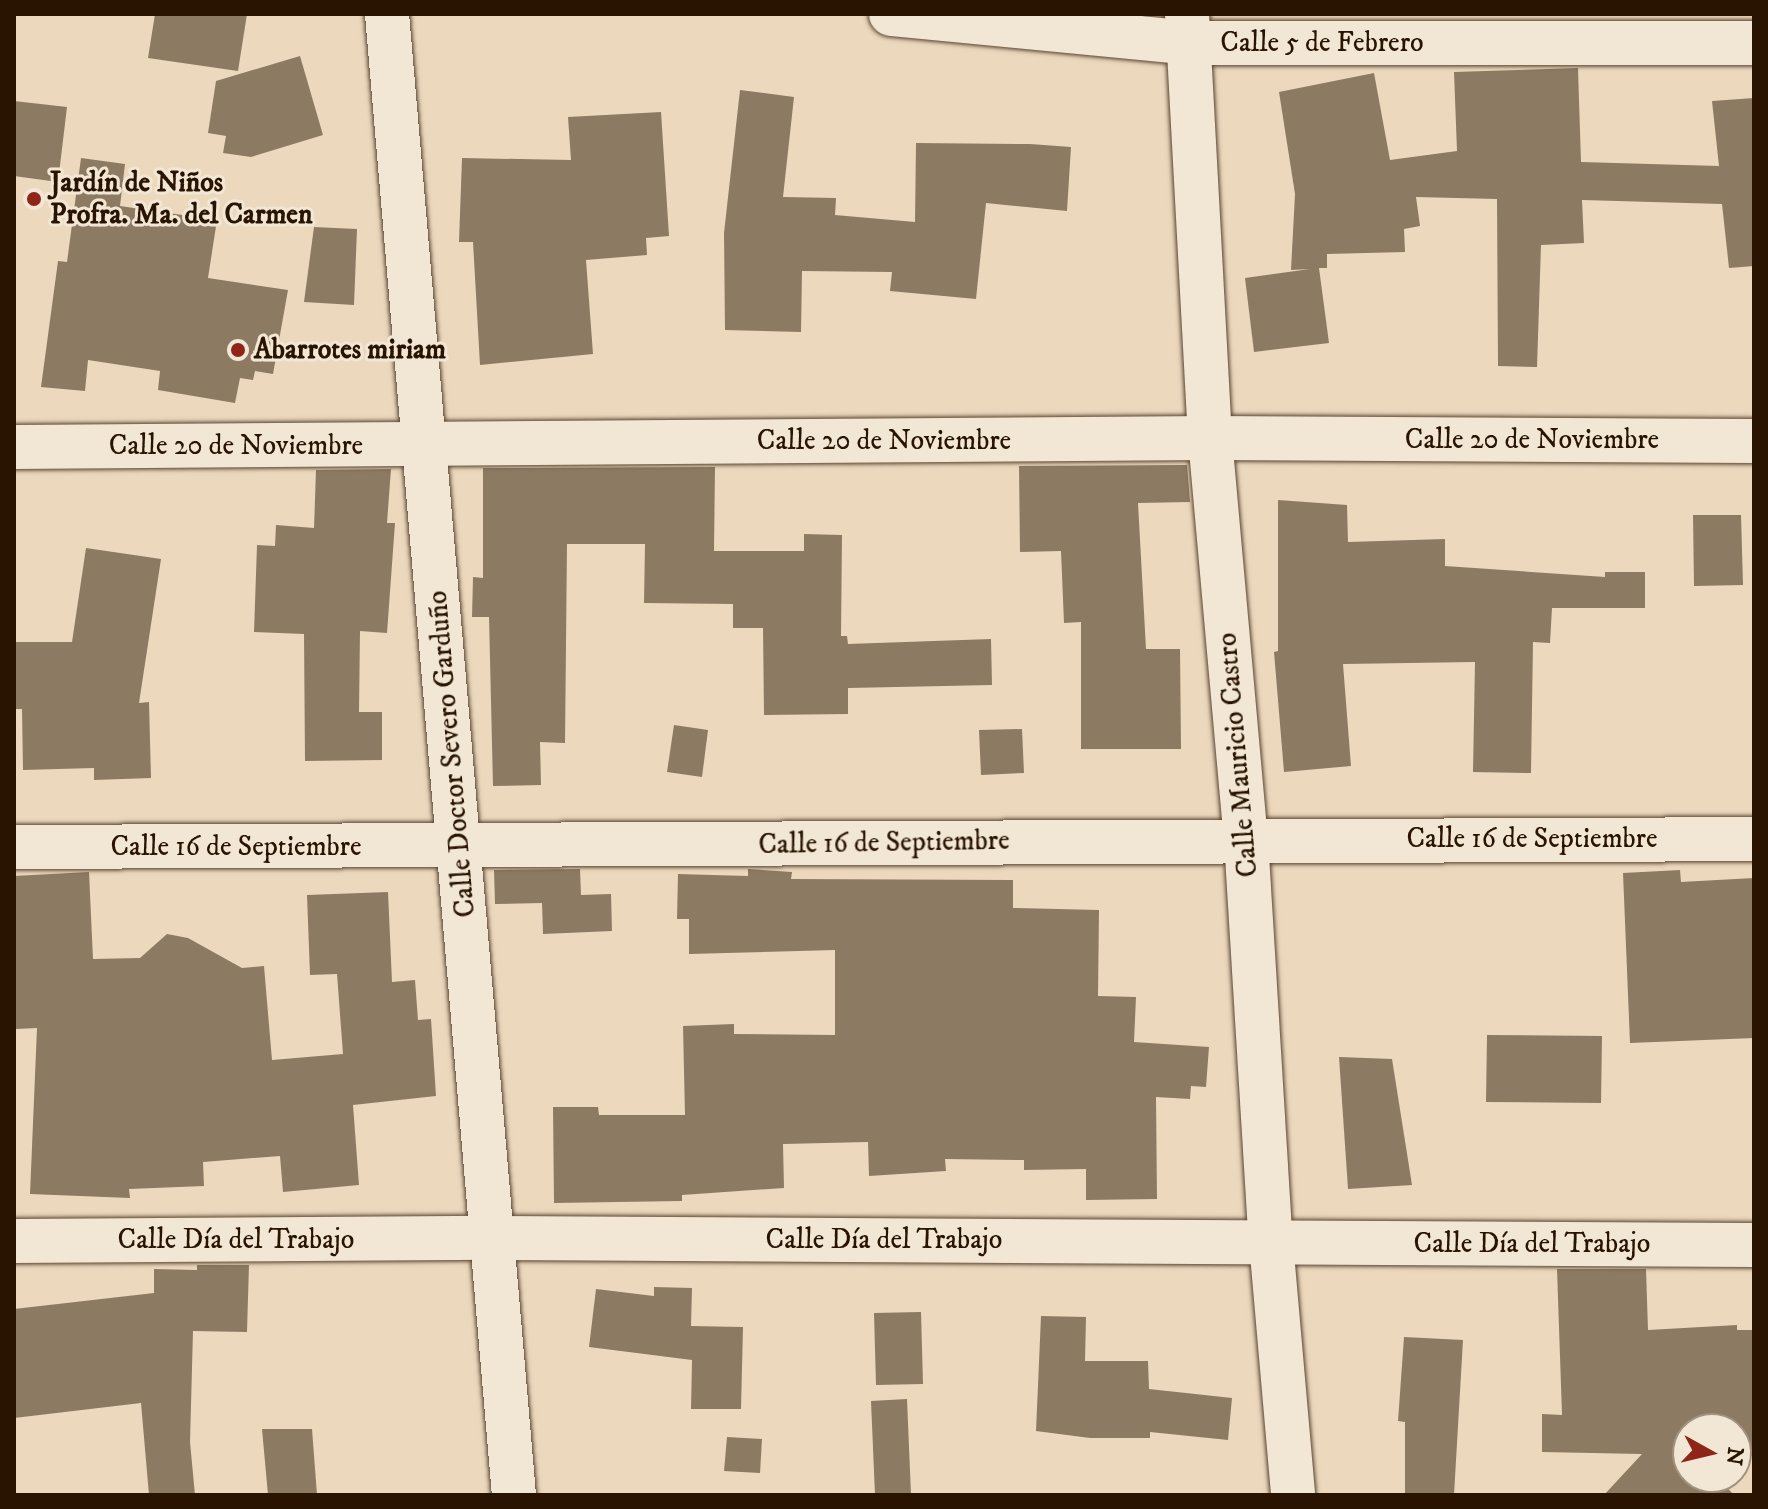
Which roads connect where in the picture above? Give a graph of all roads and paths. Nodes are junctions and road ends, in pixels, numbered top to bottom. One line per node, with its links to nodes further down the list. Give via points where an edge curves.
1 (387, 14): 7 (street, Calle Doctor Severo Garduño)
2 (891, 14): 3 (street, Calle 5 de Febrero)
3 (1188, 28): 4 (street, Calle 5 de Febrero); 5 (street, Calle Mauricio Castro)
4 (1754, 43)
5 (1210, 438): 6 (street, Calle 20 de Noviembre); 7 (street, Calle 20 de Noviembre); 9 (street, Calle Mauricio Castro)
6 (1754, 441)
7 (426, 444): 8 (street, Calle 20 de Noviembre); 12 (street, Calle Doctor Severo Garduño)
8 (14, 447)
9 (1246, 839): 10 (street, Calle 16 de Septiembre); 12 (street, Calle 16 de Septiembre); 15 (street, Calle Mauricio Castro)
10 (1754, 839)
11 (14, 847): 12 (street, Calle 16 de Septiembre)
12 (460, 847): 13 (street, Calle Doctor Severo Garduño)
13 (492, 1238): 14 (street, Calle Día del Trabajo); 15 (street, Calle Día del Trabajo); 17 (street, Calle Doctor Severo Garduño)
14 (14, 1241)
15 (1271, 1242): 16 (street, Calle Día del Trabajo); 18 (street, Calle Mauricio Castro)
16 (1754, 1245)
17 (514, 1495)
18 (1293, 1495)

